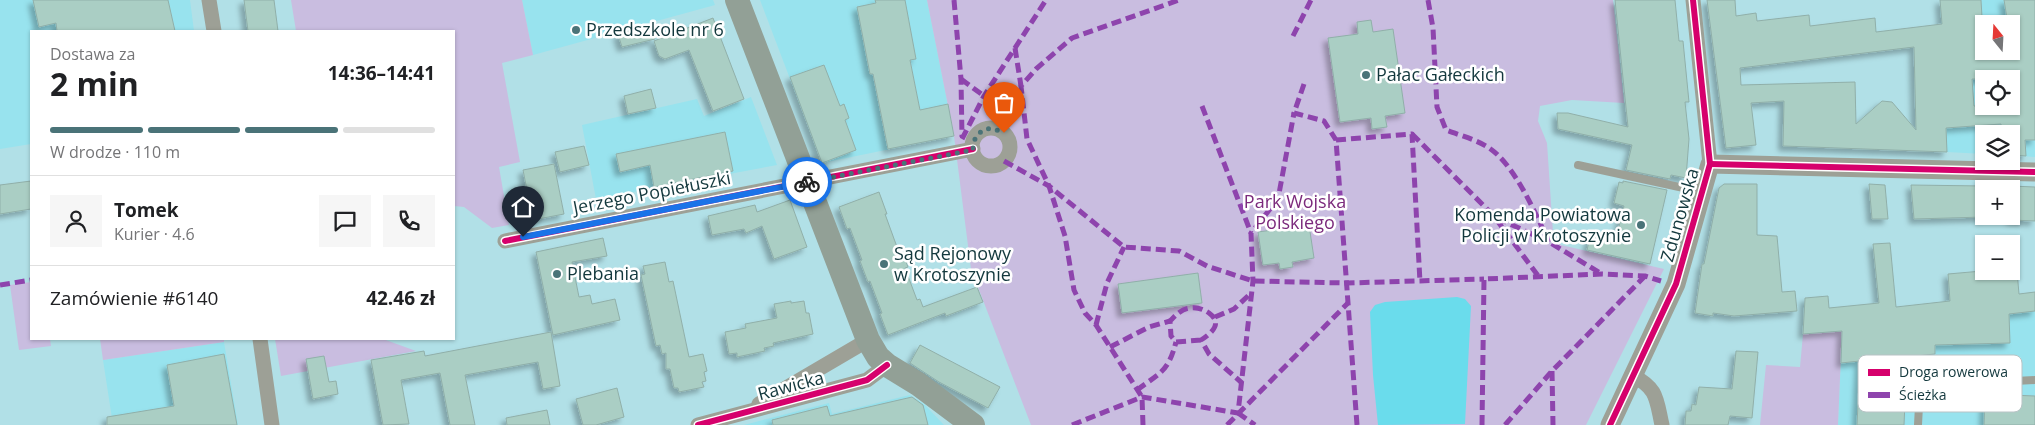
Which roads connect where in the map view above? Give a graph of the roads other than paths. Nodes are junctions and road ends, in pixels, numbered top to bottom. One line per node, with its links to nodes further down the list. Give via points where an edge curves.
1 (209, 0): 4 (street)
2 (737, 0): 9 (main road)
3 (1692, 0): 6 (street, Zdunowska)
4 (214, 30)
5 (973, 150): 9 (street, Jerzego Popiełuszki)
6 (1710, 164): 8 (street); 10 (street, Zdunowska)
7 (1578, 165): 10 (lane)
8 (2035, 172)
9 (806, 182): 11 (street, Jerzego Popiełuszki); 13 (main road)
10 (1702, 192): 15 (street, Zdunowska, via 1676,284)
11 (505, 240)
12 (260, 340): 20 (street)
13 (868, 340): 14 (main road); 19 (street, Rawicka)
14 (887, 365): 19 (street, Rawicka, via 868,380); 22 (main road)
15 (1632, 374): 23 (street, Zdunowska); 24 (street, via 1649,386 1656,396)
16 (2035, 380): 17 (lane)
17 (2022, 381)
18 (1919, 412): 25 (lane)
19 (740, 415): 21 (street, Rawicka)
20 (272, 425)
21 (698, 425)
22 (973, 425)
23 (1610, 425)
24 (1662, 425)
25 (1918, 425)

